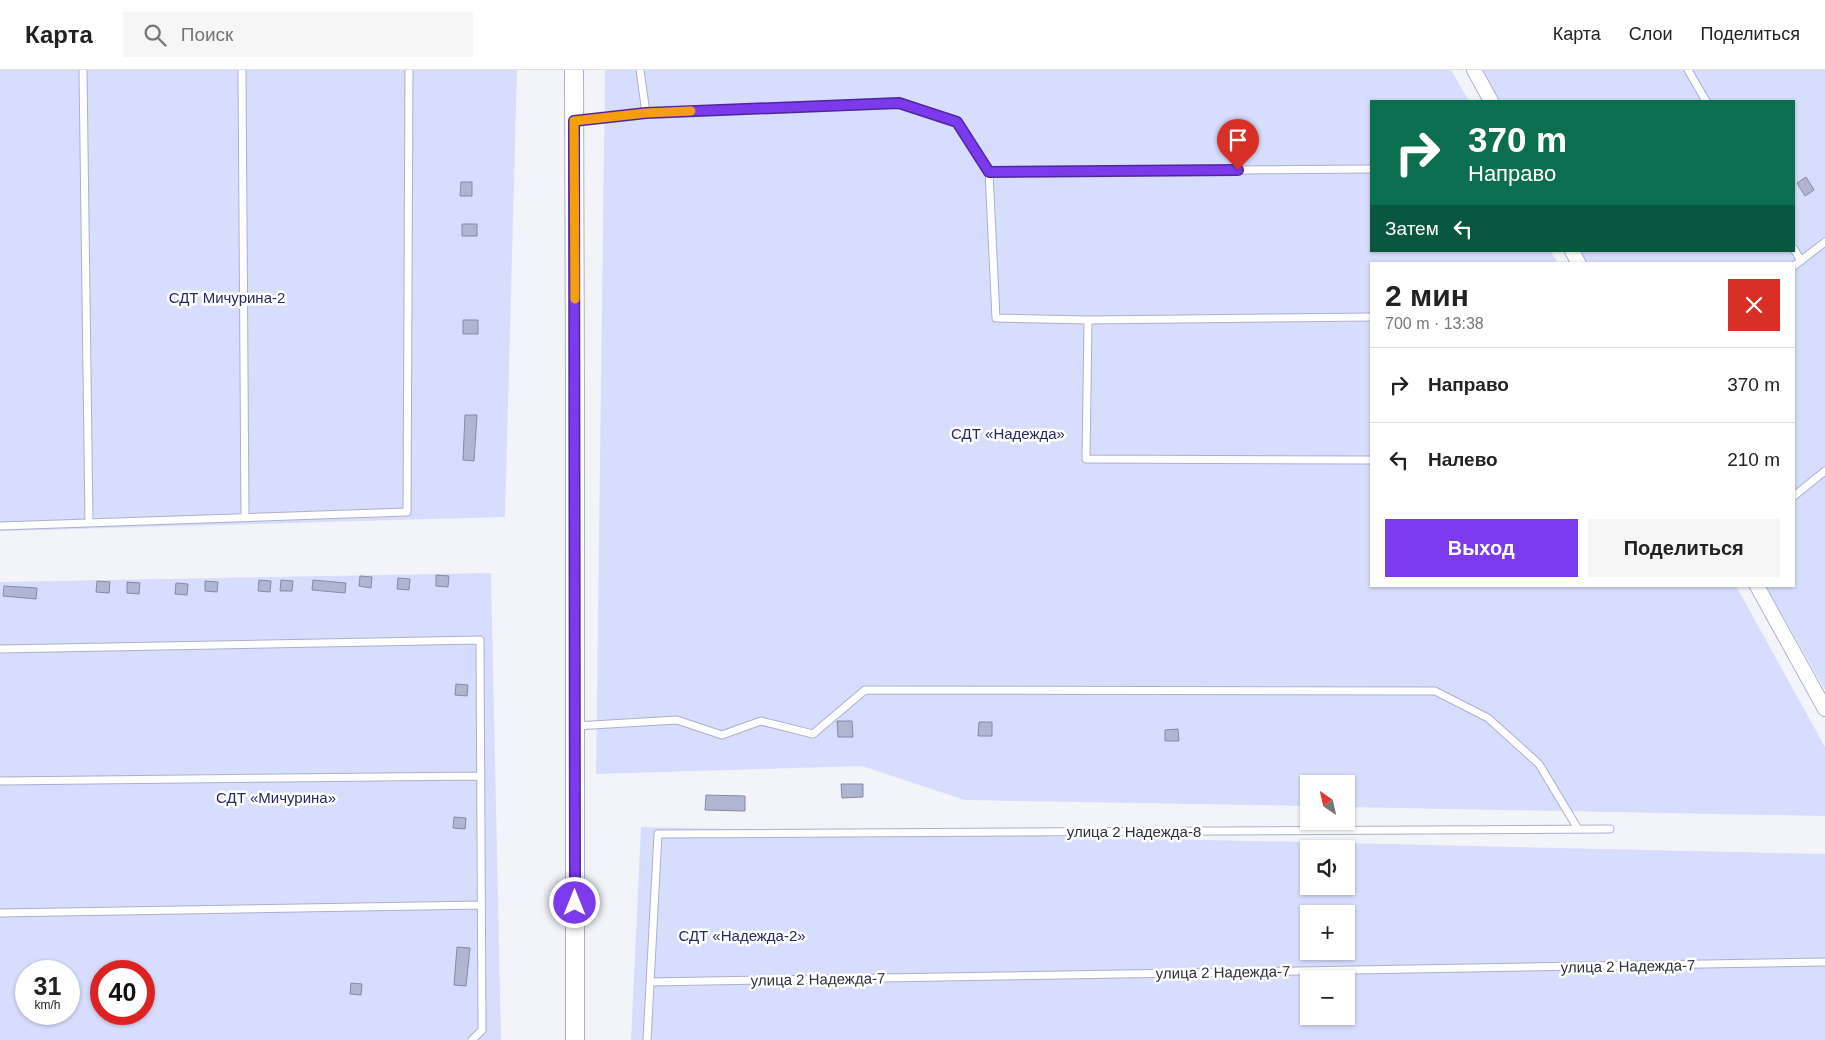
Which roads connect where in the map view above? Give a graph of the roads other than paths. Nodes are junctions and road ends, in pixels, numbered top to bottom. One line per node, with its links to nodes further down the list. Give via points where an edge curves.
1 (83, 70): 24 (lane)
2 (242, 70): 23 (lane)
3 (409, 70): 23 (lane, via 407,512)
4 (574, 70): 11 (street)
5 (640, 70): 10 (lane)
6 (1474, 70): 8 (street)
7 (1688, 70): 9 (lane)
8 (1490, 100)
9 (1705, 100)
10 (646, 113): 11 (lane); 13 (lane, via 899,103 957,122)
11 (574, 121): 29 (street)
12 (1370, 169): 13 (lane)
13 (989, 172): 19 (lane, via 996,318)
14 (1825, 242): 16 (lane)
15 (1795, 251): 16 (lane)
16 (1801, 261): 17 (lane)
17 (1795, 265)
18 (1370, 317): 19 (lane)
19 (1088, 320): 20 (lane, via 1086,459)
20 (1370, 460)
21 (1825, 472): 22 (lane)
22 (1795, 495)
23 (245, 518): 24 (lane)
24 (89, 523): 25 (lane)
25 (0, 526)
26 (1758, 587): 28 (street)
27 (0, 648): 30 (lane, via 480,640)
28 (1824, 706)
29 (575, 726): 32 (lane, via 677,720 722,735 761,721 813,734 865,690 1435,691 1488,718 1538,764); 39 (street)
30 (481, 776): 31 (lane); 34 (lane)
31 (0, 781)
32 (1578, 829): 33 (lane, улица 2 Надежда-8); 37 (lane, улица 2 Надежда-8, via 658,834)
33 (1610, 829)
34 (482, 905): 35 (lane); 38 (lane, via 482,1030)
35 (0, 913)
36 (1825, 962): 37 (lane, улица 2 Надежда-7)
37 (650, 982): 40 (lane)
38 (472, 1040)
39 (575, 1040)
40 (647, 1040)

